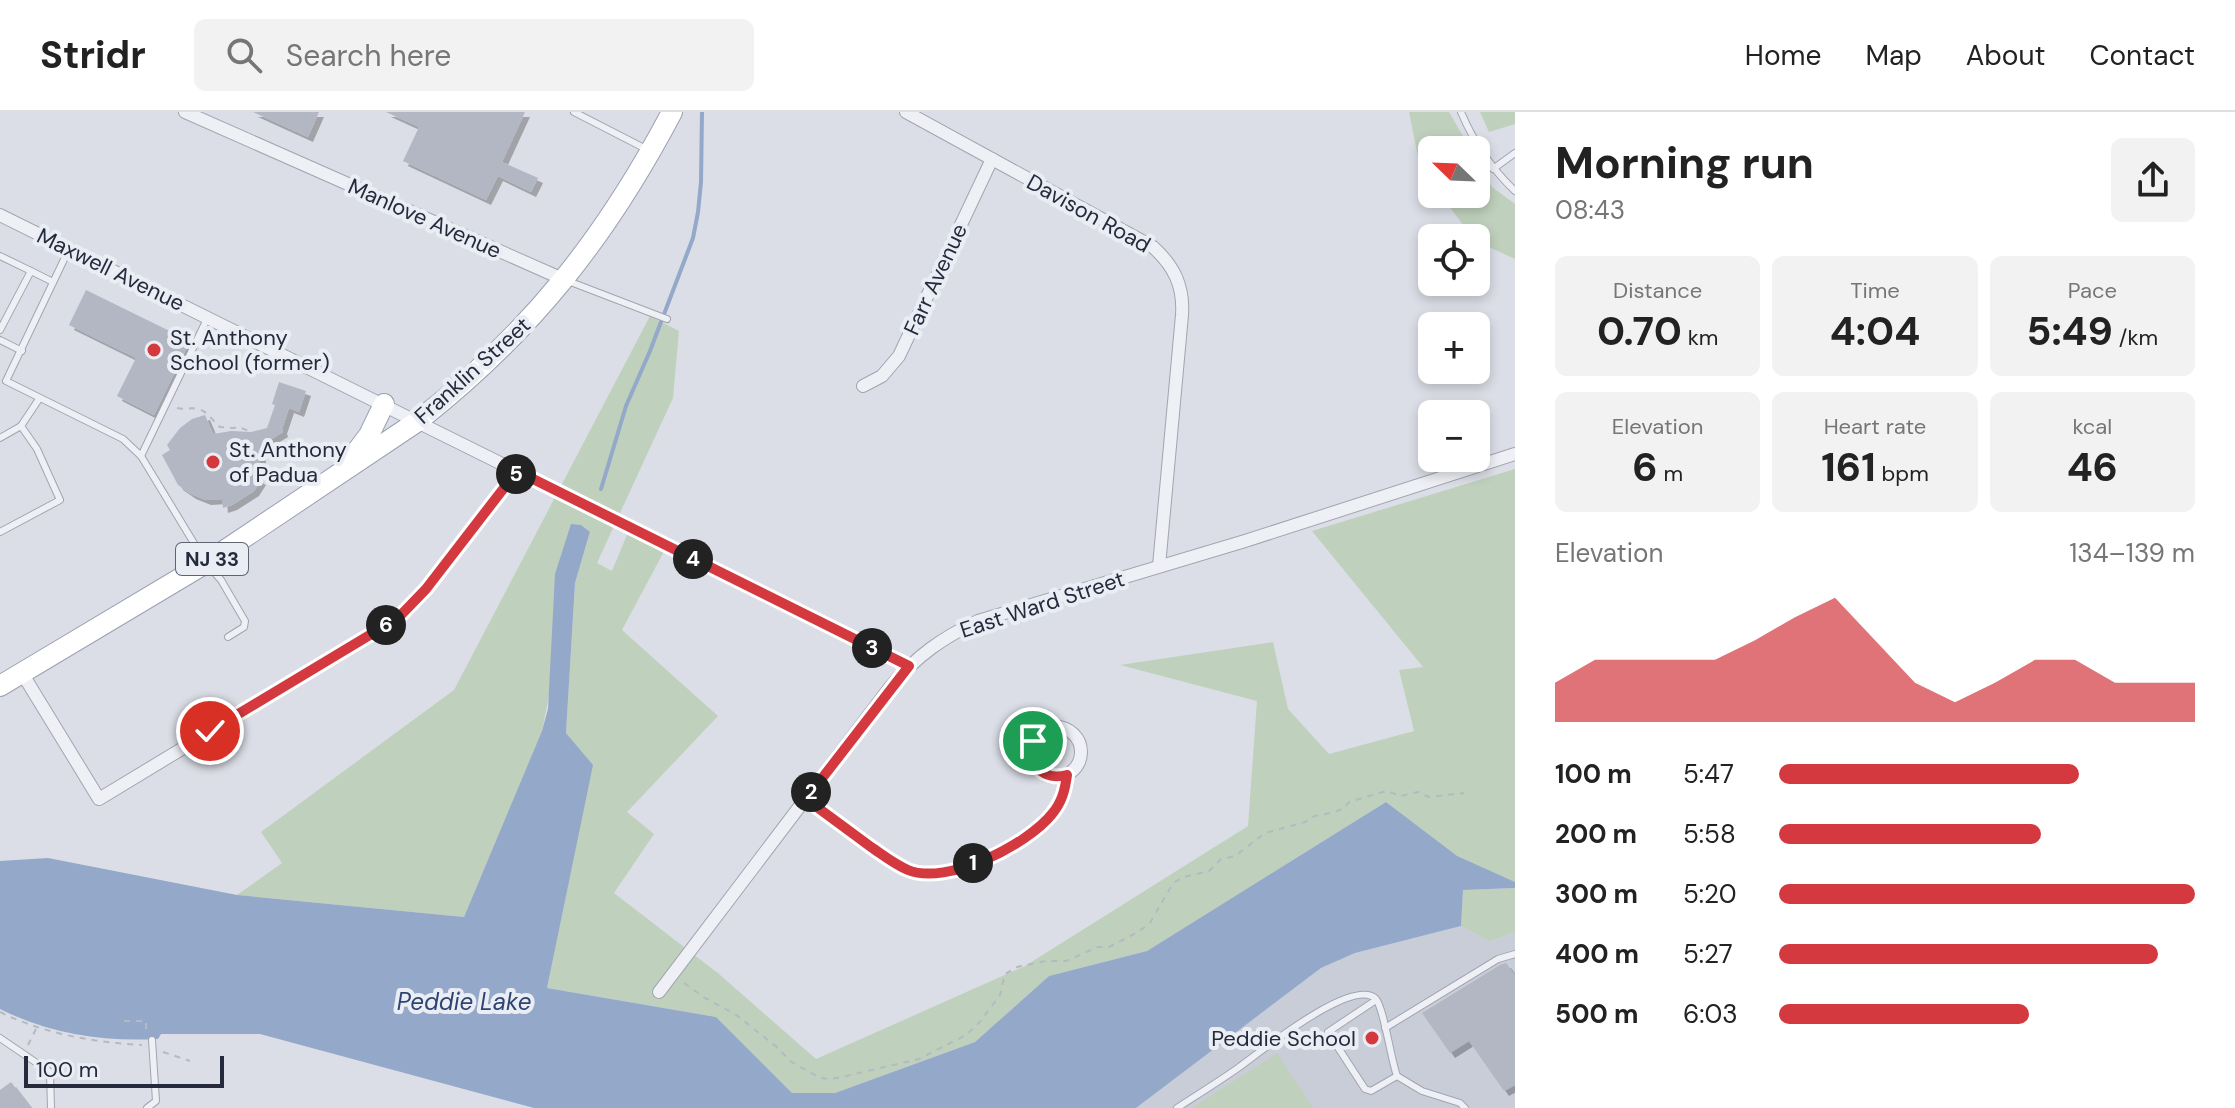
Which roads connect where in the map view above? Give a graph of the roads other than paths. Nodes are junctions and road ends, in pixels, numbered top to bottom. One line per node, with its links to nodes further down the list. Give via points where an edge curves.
1 (185, 112): 15 (street, Manlove Avenue)
2 (574, 112): 6 (lane)
3 (672, 112): 6 (main road, Franklin Street / NJ 33)
4 (906, 112): 8 (street, Davison Road)
5 (1461, 112): 9 (lane)
6 (651, 152): 15 (main road, Franklin Street / NJ 33)
7 (1515, 153): 9 (lane)
8 (992, 159): 22 (street, Farr Avenue, via 899,356 882,376); 34 (street, Davison Road, via 1153,247 1174,271 1182,315)
9 (1493, 169): 10 (lane)
10 (1515, 191)
11 (0, 215): 12 (street, Maxwell Avenue)
12 (69, 249): 16 (lane); 17 (street, Maxwell Avenue)
13 (0, 256): 14 (lane)
14 (31, 271): 16 (lane); 19 (lane)
15 (565, 280): 18 (lane, Manlove Avenue); 25 (main road, Franklin Street / NJ 33, via 491,359)
16 (53, 282): 21 (lane)
17 (207, 317): 24 (street, Maxwell Avenue); 29 (lane)
18 (667, 319)
19 (0, 330)
20 (0, 340): 21 (lane)
21 (22, 351): 23 (lane, via 6,381)
22 (863, 386)
23 (39, 399): 26 (lane); 29 (lane, via 123,439)
24 (384, 404): 25 (street, Maxwell Avenue); 31 (main road, via 369,435)
25 (418, 421): 30 (street, Maxwell Avenue); 31 (main road, Franklin Street / NJ 33)
26 (21, 426): 27 (lane); 32 (lane, via 60,500)
27 (0, 438)
28 (1515, 454): 34 (street, East Ward Street)
29 (141, 456): 33 (lane)
30 (517, 471): 36 (street, Maxwell Avenue); 37 (street, via 398,618 99,799)
31 (339, 474): 33 (main road, Franklin Street / NJ 33)
32 (0, 532)
33 (206, 563): 35 (lane, via 245,621); 37 (main road, Franklin Street / NJ 33)
34 (1159, 566): 36 (street, East Ward Street, via 978,621 938,642)
35 (228, 637)
36 (909, 666): 40 (street, East Ward Street)
37 (22, 673): 38 (main road, Franklin Street / NJ 33)
38 (0, 686)
39 (1067, 775): 39 (street, via 1081,755 1078,739 1058,726 1043,730 1031,749 1034,764 1045,775); 40 (street, via 1064,795 1035,831 949,872 911,872)
40 (806, 799): 42 (street, East Ward Street)
41 (1515, 954): 44 (lane, via 1498,959)
42 (659, 992)
43 (1376, 1000): 44 (lane); 47 (lane, via 1328,1032 1365,1089 1371,1091); 50 (lane, via 1356,995 1292,1027)
44 (1385, 1028): 47 (lane)
45 (0, 1038): 48 (lane, via 50,1072)
46 (151, 1044): 49 (lane, via 156,1101)
47 (1397, 1076): 51 (lane)
48 (51, 1108)
49 (147, 1108)
50 (1177, 1108)
51 (1465, 1108)

